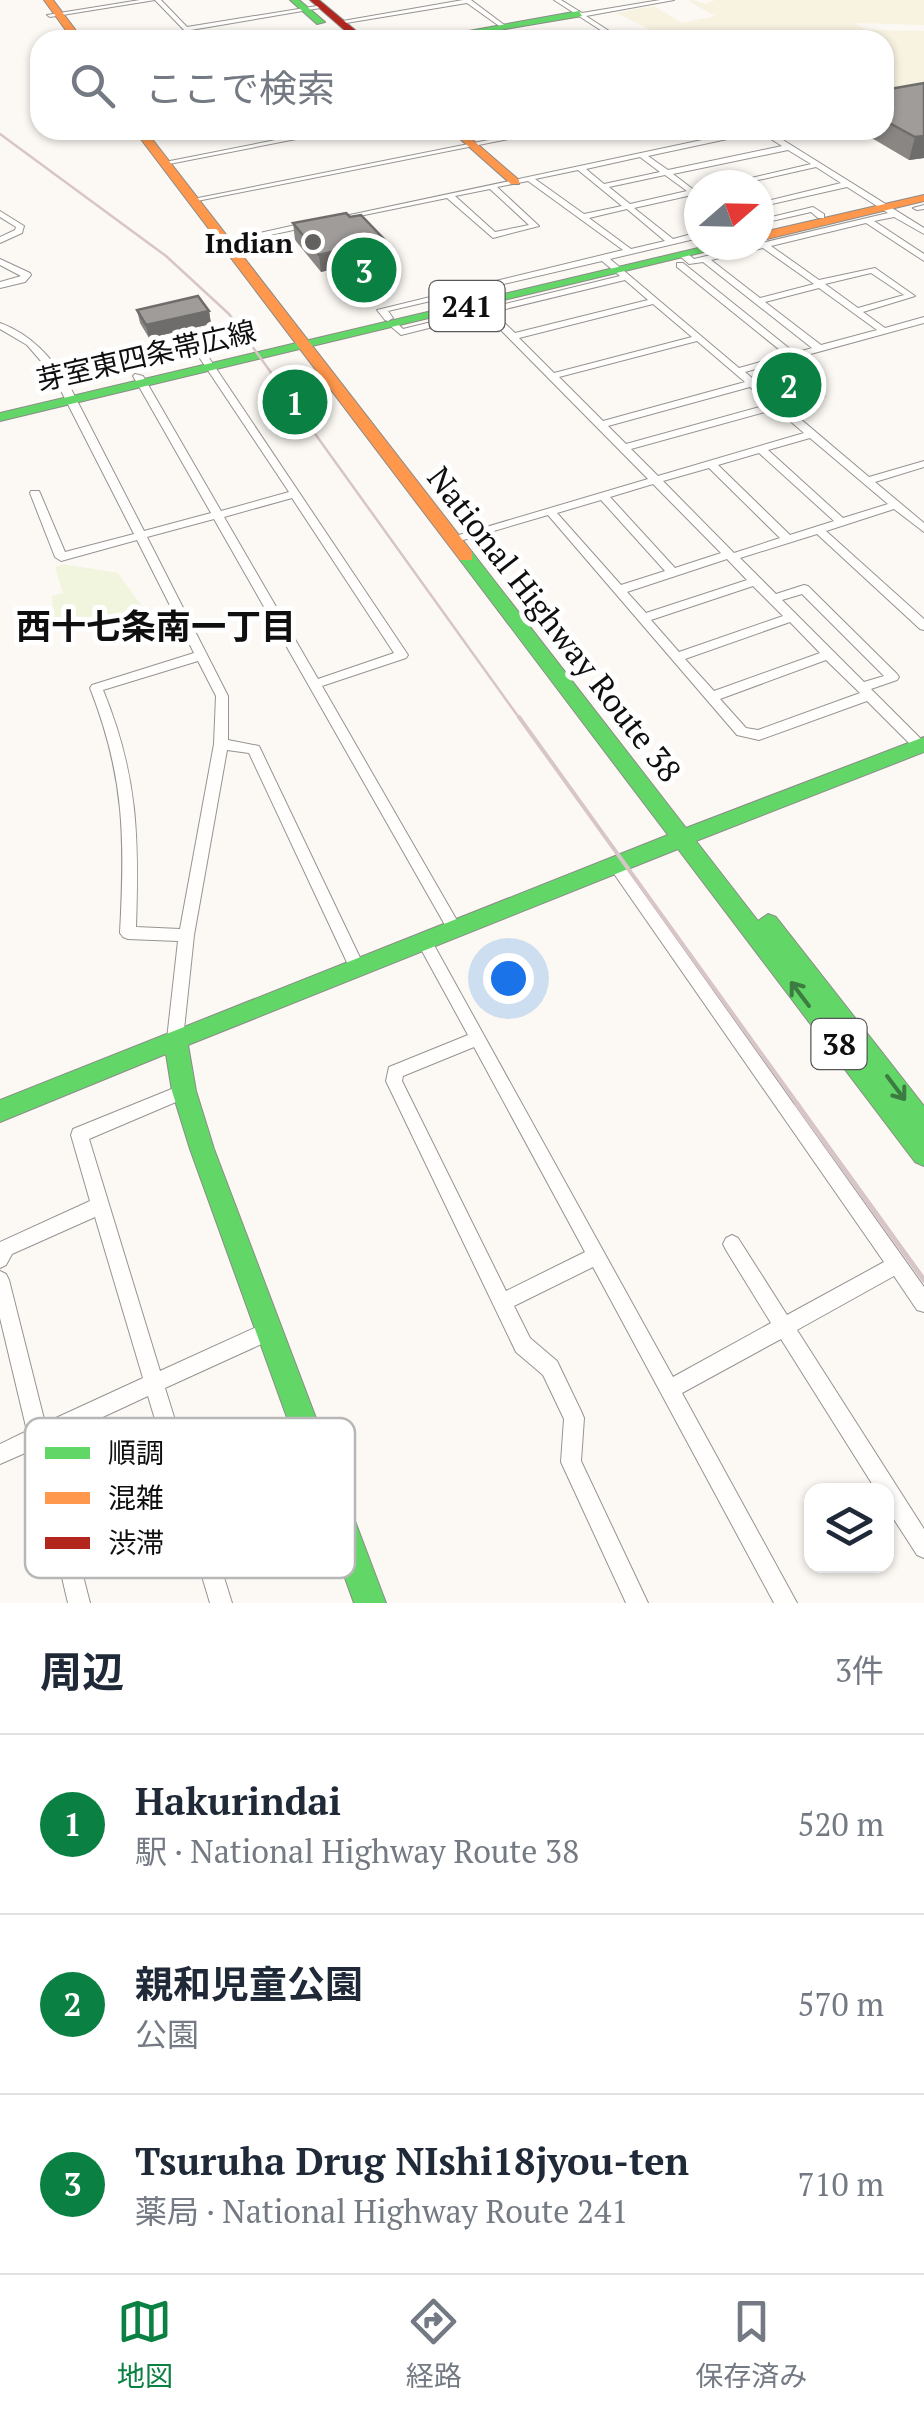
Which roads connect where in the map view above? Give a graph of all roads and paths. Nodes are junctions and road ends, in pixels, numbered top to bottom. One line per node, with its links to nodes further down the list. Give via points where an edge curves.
1 (155, 0): 4 (street, via 185,28); 5 (street)
2 (557, 0): 6 (street)
3 (671, 0): 6 (street)
4 (309, 4): 10 (main road)
5 (49, 7): 8 (main road); 9 (main road)
6 (580, 15): 7 (main road); 13 (street)
7 (504, 27): 11 (street, via 468,1); 12 (main road)
8 (63, 30)
9 (69, 30)
10 (339, 30)
11 (344, 30)
12 (486, 30)
13 (604, 30)
14 (148, 140): 24 (main road, National Highway Route 38 / 38)
15 (155, 140): 24 (main road, National Highway Route 38 / 38)
16 (285, 140): 24 (street)
17 (466, 140): 21 (main road)
18 (502, 140): 21 (street)
19 (713, 140): 23 (street)
20 (777, 140): 22 (street)
21 (473, 146): 29 (main road); 36 (street)
22 (789, 147): 25 (street); 27 (street)
23 (642, 155): 26 (street); 27 (street)
24 (169, 162): 36 (main road, National Highway Route 38 / 38)
25 (817, 165): 28 (street); 31 (street)
26 (580, 168): 29 (street); 33 (street)
27 (667, 173): 30 (street); 33 (street)
28 (774, 174)
29 (523, 180): 32 (street); 42 (street)
30 (684, 184)
31 (849, 184): 38 (street); 40 (street)
32 (491, 186): 34 (street); 34 (street, via 535,226 493,235)
33 (604, 186): 39 (street)
34 (449, 195): 49 (street)
35 (684, 196): 39 (street)
36 (198, 199): 49 (main road, National Highway Route 38 / 38)
37 (922, 201): 40 (main road)
38 (774, 202)
39 (630, 206): 42 (street); 51 (street)
40 (881, 211): 43 (main road); 45 (street); 47 (main road); 54 (street)
41 (0, 213): 48 (street, via 20,230)
42 (586, 216): 52 (street)
43 (822, 216): 44 (street, via 813,209); 46 (main road)
44 (774, 218)
45 (924, 232)
46 (774, 233)
47 (774, 234)
48 (0, 240)
49 (230, 241): 72 (main road, National Highway Route 38 / 38)
50 (774, 247): 60 (street)
51 (684, 248)
52 (630, 252): 53 (street); 59 (street)
53 (684, 253)
54 (921, 253)
55 (684, 254): 59 (main road, 241)
56 (684, 260): 74 (street, via 680,265)
57 (700, 260): 63 (street)
58 (0, 262): 61 (street, via 27,275)
59 (615, 268): 62 (street); 65 (street); 66 (main road, 241)
60 (820, 284): 63 (street); 64 (street); 64 (street, via 872,270 911,296)
61 (0, 285)
62 (655, 301): 70 (street); 71 (street)
63 (758, 301): 73 (street)
64 (856, 311): 69 (street)
65 (487, 312): 66 (street, via 401,332); 70 (street)
66 (388, 317): 72 (main road, 241)
67 (924, 320): 69 (street)
68 (0, 326): 80 (street, via 35,344)
69 (884, 331): 73 (street)
70 (511, 336): 77 (street)
71 (699, 338): 76 (street); 77 (street)
72 (307, 340): 75 (main road, 芽室東四条帯広線); 103 (main road, National Highway Route 38 / 38)
73 (820, 349): 74 (street)
74 (793, 356): 76 (street)
75 (207, 361): 78 (main road, 芽室東四条帯広線); 94 (street)
76 (738, 371): 79 (street)
77 (552, 376): 85 (street)
78 (140, 380): 80 (main road, 芽室東四条帯広線); 98 (street)
79 (752, 384): 81 (street); 85 (street)
80 (70, 396): 82 (main road, 芽室東四条帯広線); 102 (street)
81 (778, 405): 86 (street); 87 (street)
82 (30, 406): 83 (main road, 芽室東四条帯広線); 84 (main road, 芽室東四条帯広線)
83 (0, 409)
84 (0, 418)
85 (602, 425): 87 (street)
86 (812, 434): 88 (street); 92 (street)
87 (624, 448): 91 (street)
88 (761, 449): 89 (street); 99 (street)
89 (711, 464): 91 (street); 104 (street)
90 (924, 464): 92 (street)
91 (655, 480): 95 (street); 105 (street)
92 (868, 481): 96 (street)
93 (35, 494): 102 (street, via 61,557)
94 (295, 494): 98 (street); 116 (street, via 402,656)
95 (603, 496): 97 (street); 106 (street)
96 (896, 504): 99 (street); 100 (street)
97 (550, 512): 103 (street); 108 (street)
98 (218, 514): 102 (street); 116 (street)
99 (841, 522): 101 (street)
100 (924, 528)
101 (818, 529): 104 (street); 112 (street)
102 (139, 535): 114 (street)
103 (460, 538): 121 (main road, National Highway Route 38 / 38)
104 (788, 539): 105 (street)
105 (730, 556): 106 (street); 107 (street)
106 (673, 573): 108 (street)
107 (756, 581): 109 (street); 111 (street)
108 (620, 590): 111 (street)
109 (774, 599): 110 (street); 117 (street, via 804,589 893,677)
110 (792, 617): 113 (street); 115 (street)
111 (644, 618): 115 (street)
112 (924, 626)
113 (828, 654): 117 (street); 118 (street)
114 (200, 656): 119 (street, via 222,696); 124 (street, via 96,688 116,734 129,798 128,934)
115 (678, 657): 118 (street)
116 (316, 684): 123 (street)
117 (866, 691): 118 (street, via 759,736 742,732); 120 (street)
118 (712, 696)
119 (221, 744): 124 (street); 126 (street, via 254,749)
120 (922, 745): 121 (main road)
121 (690, 836): 122 (main road); 131 (main road, National Highway Route 38 / 38, one-way to 131); 132 (main road, National Highway Route 38 / 38, one-way to 121)
122 (614, 864): 123 (main road); 137 (street)
123 (454, 928): 125 (main road)
124 (186, 935): 127 (street)
125 (424, 940): 126 (main road); 128 (street)
126 (356, 966): 127 (main road)
127 (175, 1039): 129 (main road); 130 (main road)
128 (476, 1039): 135 (street); 139 (street, via 395,1072 394,1081)
129 (184, 1091): 133 (street, via 79,1135); 142 (main road)
130 (7, 1108)
131 (924, 1126)
132 (924, 1154)
133 (100, 1206): 136 (street, via 6,1248); 143 (street)
134 (732, 1244): 141 (street)
135 (595, 1256): 139 (street); 144 (street)
136 (0, 1258)
137 (897, 1265): 140 (street); 141 (street)
138 (0, 1280): 145 (street)
139 (502, 1302): 158 (street, via 523,1344 550,1368 574,1418 571,1462)
140 (924, 1303)
141 (785, 1326): 144 (street); 151 (street)
142 (270, 1330): 143 (street); 148 (main road)
143 (155, 1382): 146 (street); 147 (street)
144 (668, 1390): 159 (street)
145 (35, 1418)
146 (76, 1418)
147 (166, 1418)
148 (302, 1418)
149 (25, 1442): 150 (street)
150 (0, 1454)
151 (924, 1548)
152 (355, 1562): 157 (main road)
153 (73, 1578): 155 (street)
154 (214, 1578): 156 (street)
155 (79, 1603)
156 (221, 1603)
157 (370, 1603)
158 (637, 1603)
159 (786, 1603)

